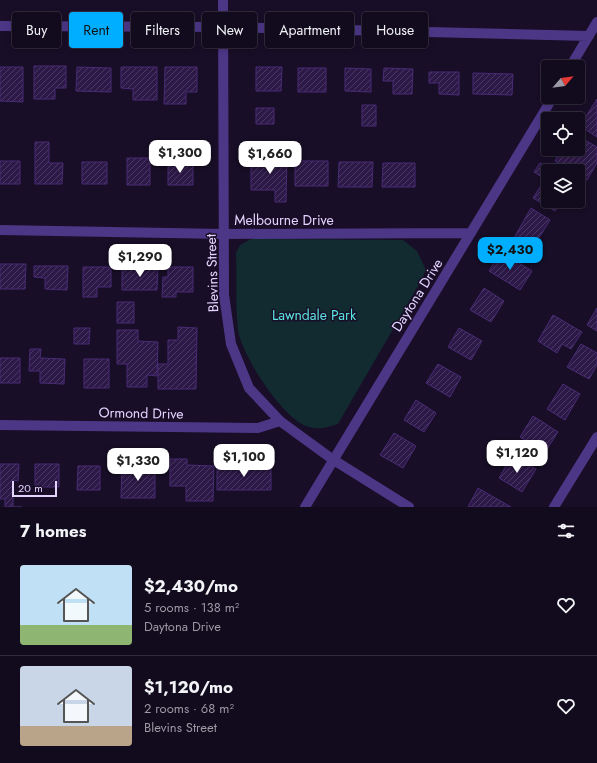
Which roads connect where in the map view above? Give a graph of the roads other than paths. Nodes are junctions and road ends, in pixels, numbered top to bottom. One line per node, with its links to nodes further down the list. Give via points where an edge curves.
1 (223, 0): 2 (street, Blevins Street)
2 (223, 12)
3 (597, 22): 7 (street)
4 (0, 26): 5 (street)
5 (202, 27)
6 (257, 28): 7 (street)
7 (589, 36): 9 (street)
8 (222, 48): 13 (street, Blevins Street)
9 (574, 60)
10 (548, 104): 12 (street, Daytona Drive)
11 (0, 230): 13 (street, Melbourne Drive)
12 (471, 233): 13 (street, Melbourne Drive); 17 (street, Daytona Drive)
13 (224, 234): 14 (street, Blevins Street, via 224,295 231,344 249,388)
14 (280, 420): 15 (street, Ormond Drive, via 258,428); 17 (street, Blevins Street)
15 (0, 425)
16 (597, 437): 20 (street)
17 (332, 459): 18 (street, Daytona Drive); 19 (street, Blevins Street)
18 (305, 507)
19 (409, 507)
20 (554, 507)

